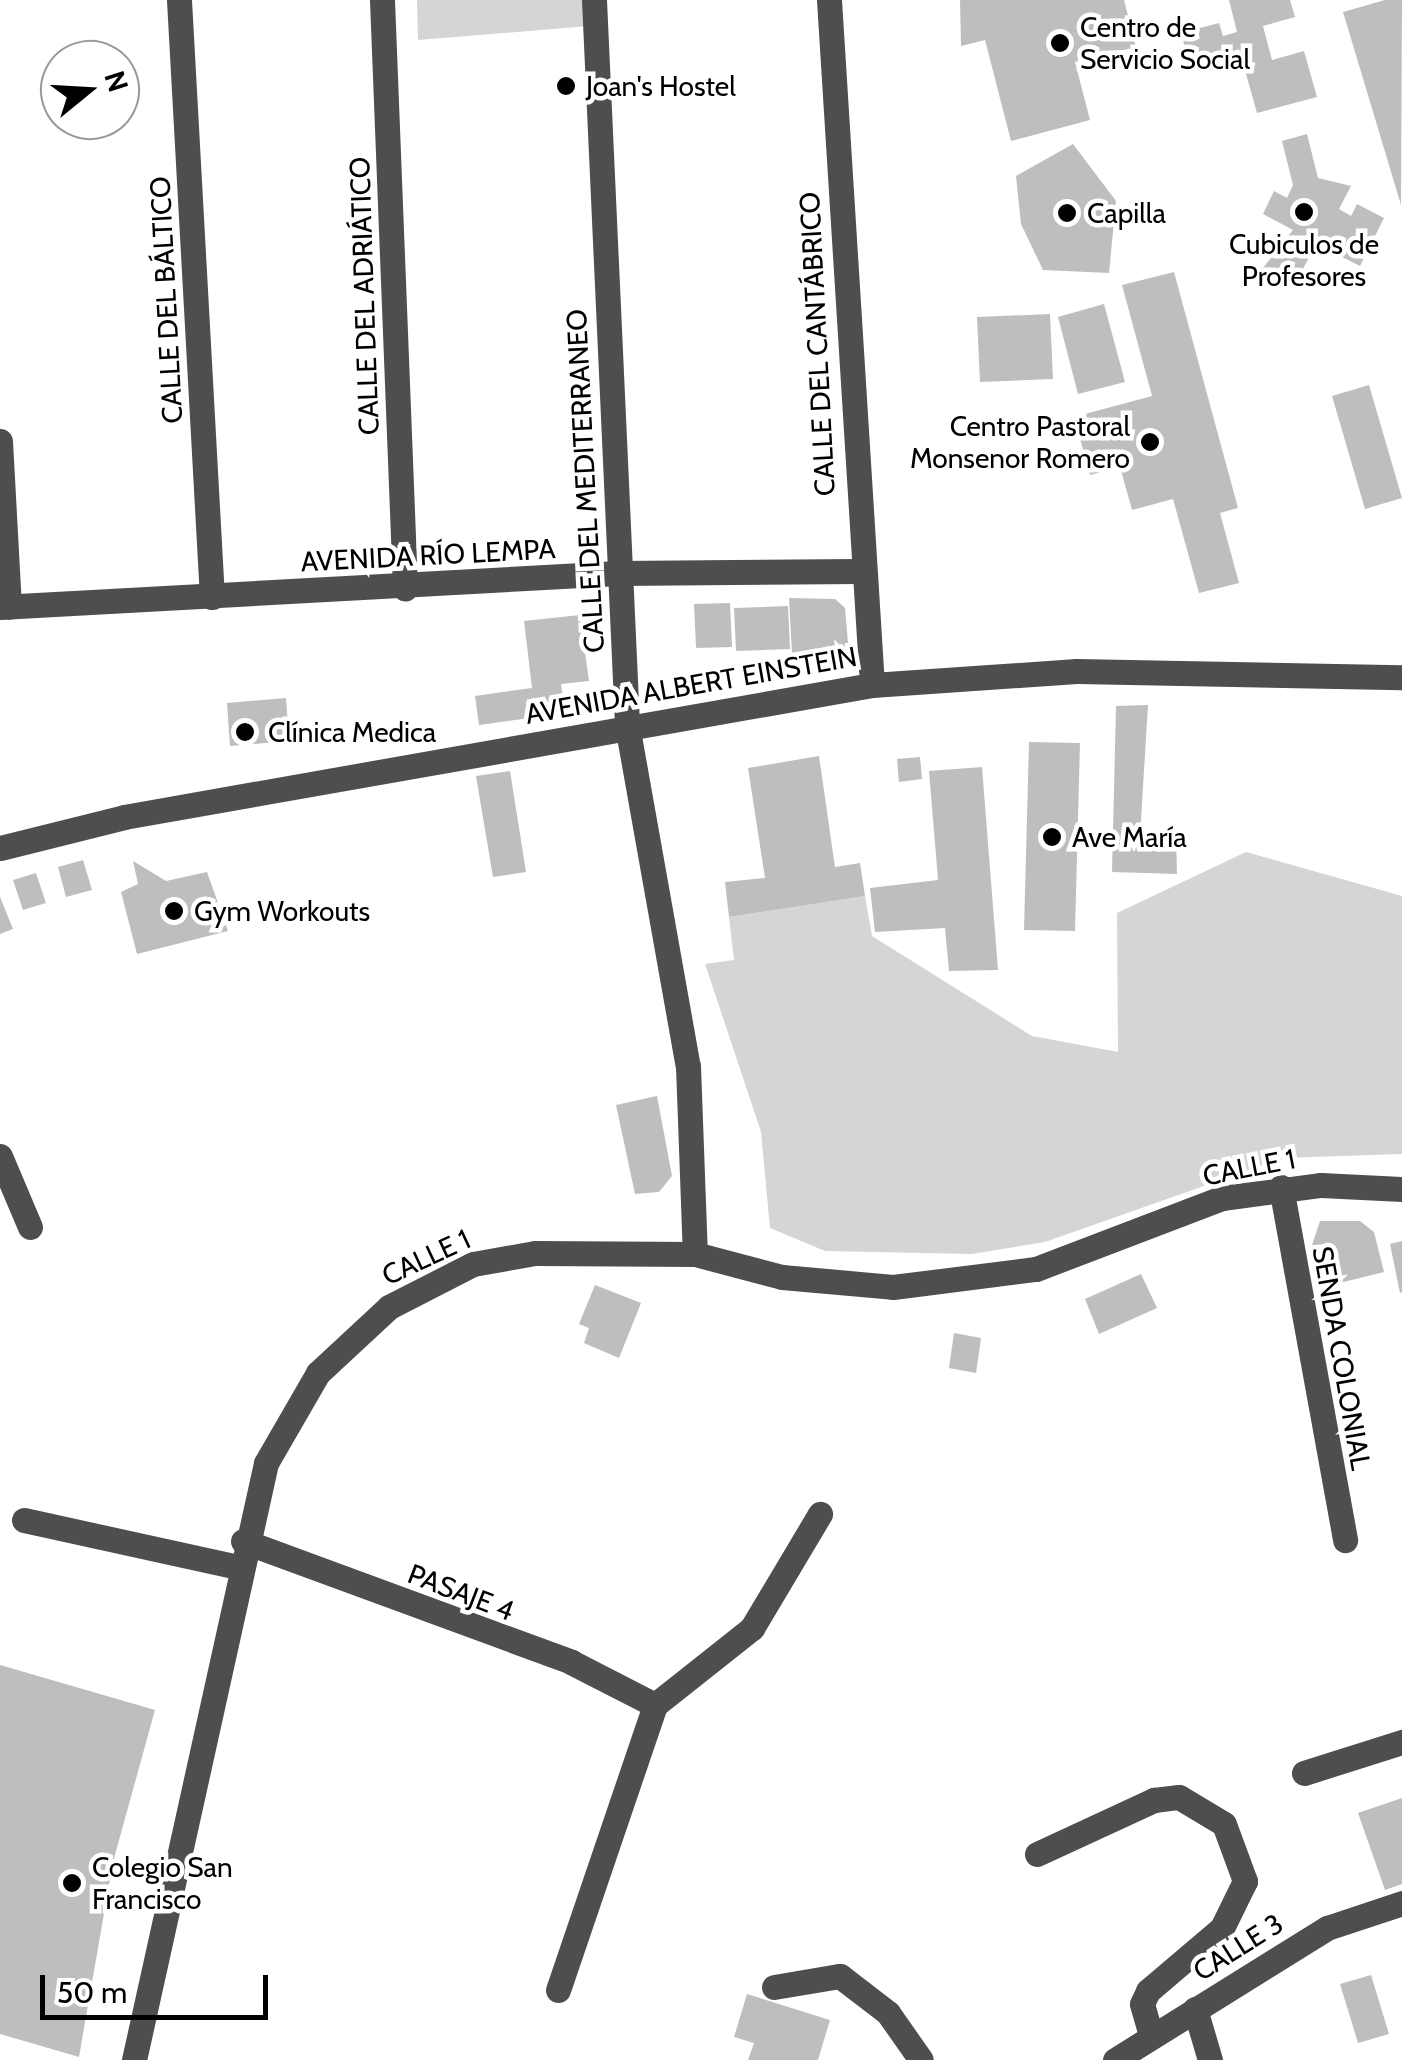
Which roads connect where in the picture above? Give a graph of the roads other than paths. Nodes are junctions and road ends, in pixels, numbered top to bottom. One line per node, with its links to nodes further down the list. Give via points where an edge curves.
1 (179, 0): 9 (street, CALLE DEL BÁLTICO)
2 (382, 0): 8 (street, CALLE DEL ADRIÁTICO)
3 (594, 0): 7 (street, CALLE DEL MEDITERRANEO)
4 (829, 0): 6 (street, CALLE DEL CANTÁBRICO)
5 (0, 441): 10 (street)
6 (860, 570): 7 (street, AVENIDA RÍO LEMPA); 12 (street, CALLE DEL CANTÁBRICO)
7 (618, 573): 8 (street, AVENIDA RÍO LEMPA); 13 (street, CALLE DEL MEDITERRANEO)
8 (406, 589): 9 (street, AVENIDA RÍO LEMPA)
9 (212, 597): 10 (street, AVENIDA RÍO LEMPA)
10 (5, 607)
11 (1402, 677): 12 (street, AVENIDA ALBERT EINSTEIN, via 1077,671)
12 (872, 685): 13 (street, AVENIDA ALBERT EINSTEIN)
13 (627, 725): 14 (street, AVENIDA ALBERT EINSTEIN); 19 (street, CALLE DEL MEDITERRANEO, via 688,1066)
14 (0, 848)
15 (0, 1156): 18 (street)
16 (1280, 1188): 17 (street, CALLE 1); 19 (street, CALLE 1, via 1222,1198 1036,1268 893,1287 782,1277); 22 (street, SENDA COLONIAL)
17 (1402, 1189)
18 (30, 1227)
19 (695, 1254): 23 (street, CALLE 1, via 502,1256 416,1290 340,1347 288,1414)
20 (820, 1514): 24 (street, via 752,1628)
21 (24, 1520): 23 (street, PASAJE 4)
22 (1345, 1540)
23 (240, 1554): 24 (street, PASAJE 4, via 571,1662); 33 (street, CALLE 1)
24 (655, 1704): 30 (street)
25 (1402, 1742): 26 (street)
26 (1304, 1773)
27 (1037, 1854): 32 (street, via 1154,1800 1180,1797 1224,1824 1245,1881 1222,1928 1148,1991 1142,2004)
28 (1402, 1903): 31 (street, CALLE 3, via 1327,1928)
29 (774, 1988): 34 (street, via 840,1976 888,2013)
30 (558, 1990)
31 (1195, 2009): 32 (street, CALLE 3); 36 (street)
32 (1151, 2035): 35 (street, CALLE 3)
33 (134, 2060)
34 (921, 2060)
35 (1115, 2060)
36 (1210, 2060)

